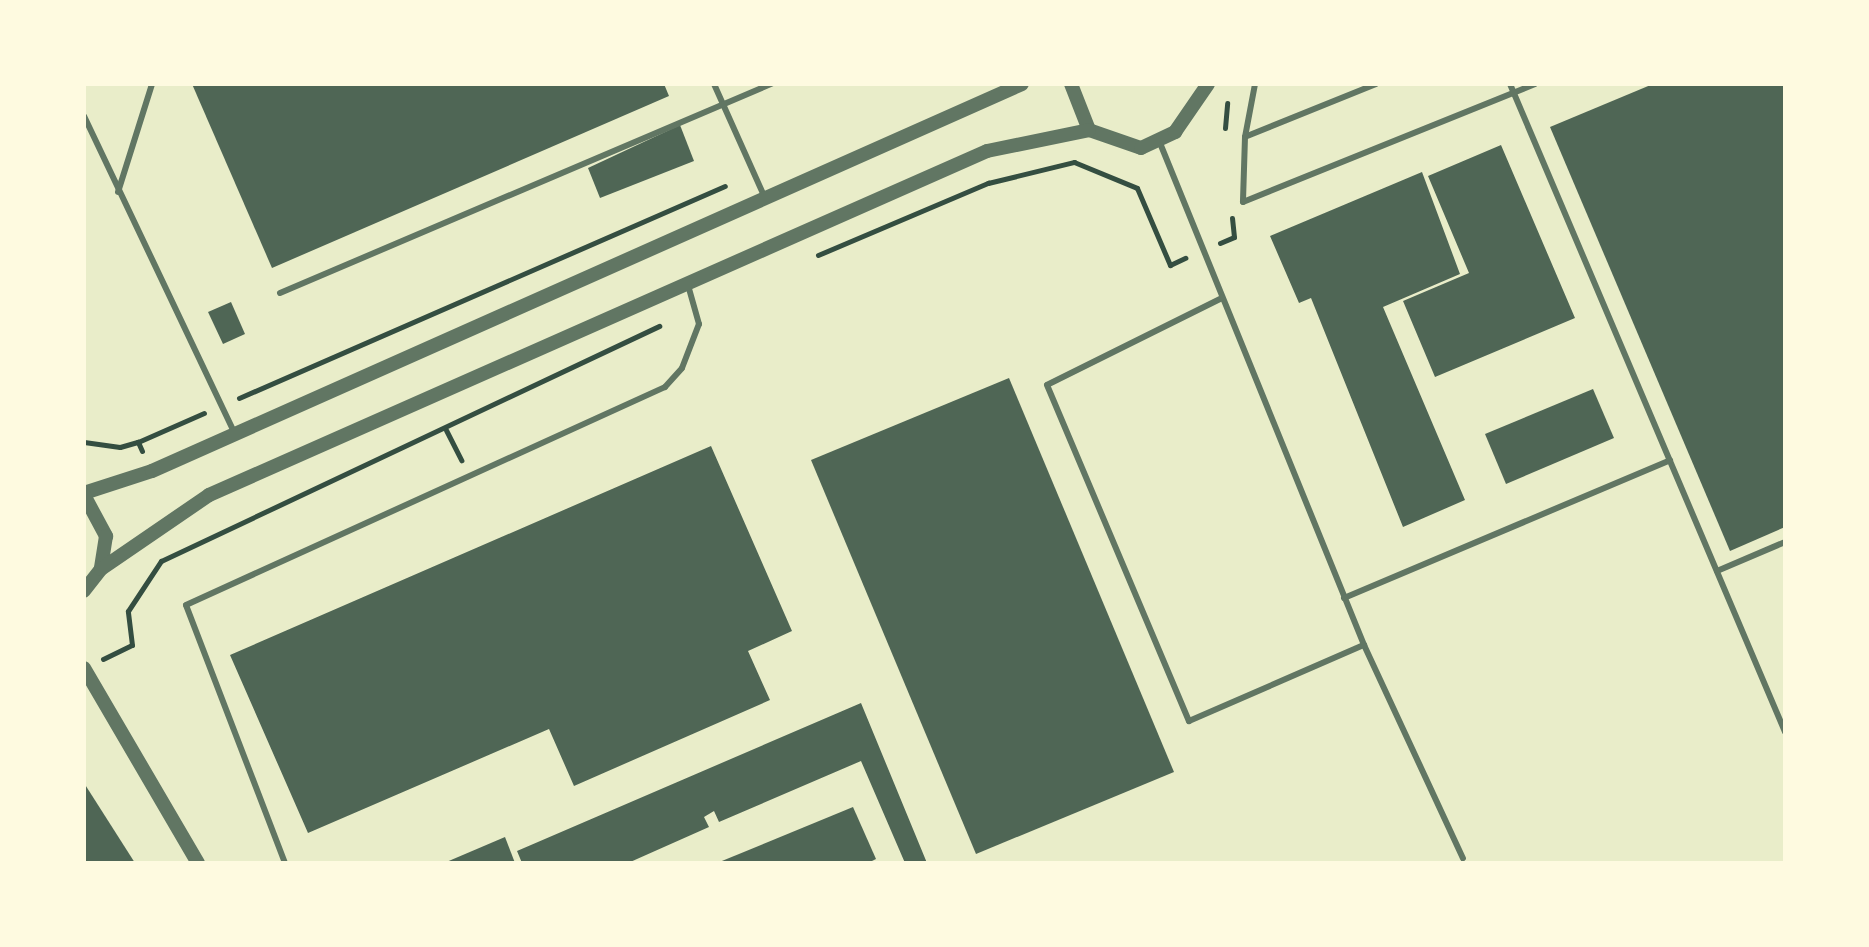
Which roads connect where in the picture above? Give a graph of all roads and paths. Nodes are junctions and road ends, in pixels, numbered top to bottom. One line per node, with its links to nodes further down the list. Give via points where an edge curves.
1 (152, 84): 19 (lane)
2 (714, 84): 14 (lane)
3 (771, 84): 14 (lane)
4 (1022, 84): 20 (street)
5 (1071, 84): 16 (street)
6 (1197, 84): 13 (street)
7 (1208, 84): 13 (street)
8 (1255, 84): 17 (lane)
9 (1376, 84): 17 (lane)
10 (1510, 84): 12 (lane)
11 (1535, 84): 12 (lane)
12 (1514, 92): 17 (lane, via 1243,202); 28 (lane)
13 (1195, 101): 18 (street)
14 (723, 104): 20 (lane); 22 (lane)
15 (84, 116): 19 (lane)
16 (1089, 130): 18 (street, via 1123,147); 21 (street, via 987,151)
17 (1245, 137)
18 (1160, 143): 23 (lane)
19 (118, 192): 25 (lane)
20 (766, 201): 25 (street)
21 (688, 285): 29 (lane, via 699,324 682,368 665,387); 32 (street, via 209,495)
22 (280, 293)
23 (1222, 298): 35 (lane); 36 (lane, via 1047,385 1189,721)
24 (446, 430): 29 (path)
25 (235, 434): 30 (street)
26 (84, 442): 27 (path)
27 (138, 442)
28 (1670, 460): 33 (lane); 35 (lane)
29 (468, 475): 41 (lane, via 186,605)
30 (84, 494): 32 (street, via 106,536)
31 (1785, 542): 33 (lane)
32 (101, 569): 34 (street)
33 (1717, 571): 38 (lane)
34 (84, 591)
35 (1344, 598): 36 (lane)
36 (1364, 645): 39 (lane)
37 (84, 668): 40 (street)
38 (1785, 732)
39 (1463, 858)
40 (198, 863)
41 (285, 863)

